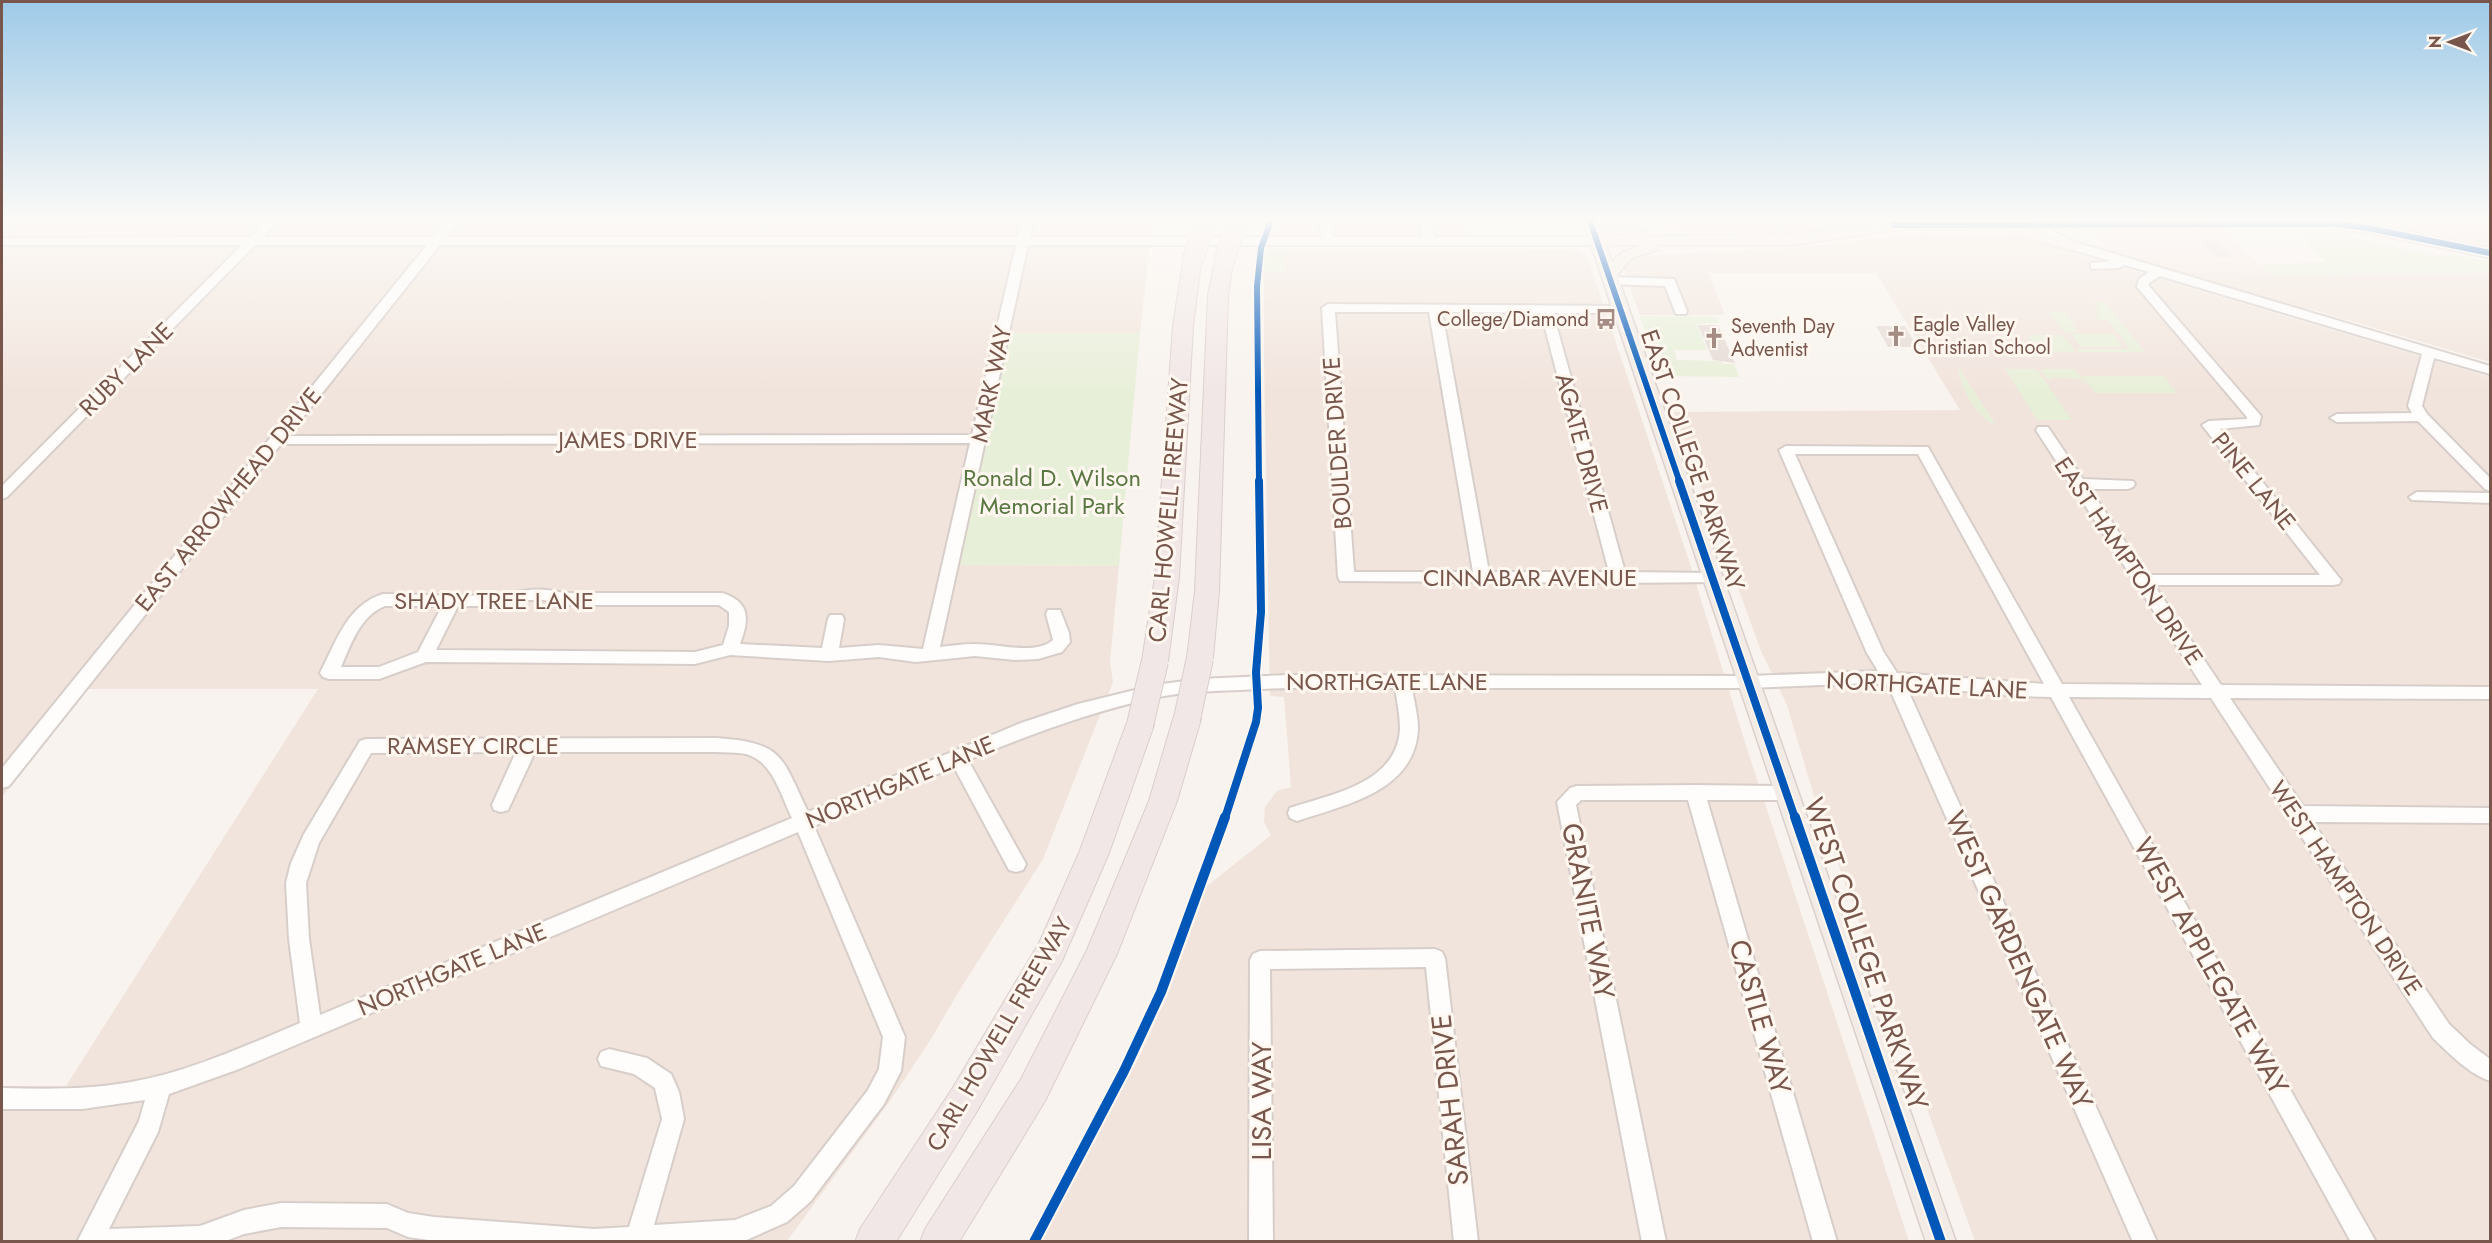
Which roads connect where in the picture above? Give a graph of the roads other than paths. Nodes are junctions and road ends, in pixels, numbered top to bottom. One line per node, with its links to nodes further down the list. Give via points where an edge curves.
1 (217, 276): 24 (street, RUBY LANE)
2 (408, 276): 19 (street, EAST ARROWHEAD DRIVE)
3 (1015, 276): 18 (street, MARK WAY)
4 (1190, 276): 64 (highway, CARL HOWELL FREEWAY, bridge, via 1183,327 1167,577 1155,661 1140,725 1094,853 1051,951 958,1111)
5 (1221, 276): 65 (highway, CARL HOWELL FREEWAY, bridge, via 1208,580 1200,658 1162,801 1101,954 1033,1090)
6 (2151, 276): 31 (street, PINE LANE, via 2143,287 2255,419 2250,423 2209,425 2333,580)
7 (2175, 276): 13 (street)
8 (1610, 278): 11 (main road, EAST COLLEGE PARKWAY); 12 (street, via 1670,282)
9 (1435, 309): 10 (street); 27 (street, BOULDER DRIVE, via 1328,308); 28 (street)
10 (1546, 309): 11 (street); 29 (street, AGATE DRIVE)
11 (1621, 309): 30 (main road, EAST COLLEGE PARKWAY)
12 (1682, 311)
13 (2429, 351): 14 (street); 15 (street, via 2415,406)
14 (2490, 370)
15 (2422, 417): 16 (street); 23 (street)
16 (2337, 418)
17 (2043, 430): 21 (street, EAST HAMPTON DRIVE)
18 (980, 439): 19 (street, JAMES DRIVE); 36 (street, MARK WAY)
19 (276, 440): 47 (street, EAST ARROWHEAD DRIVE)
20 (1786, 450): 39 (street, WEST GARDENGATE WAY, via 1875,653); 42 (street, WEST APPLEGATE WAY, via 1923,450)
21 (2077, 484): 22 (street); 31 (street, EAST HAMPTON DRIVE)
22 (2128, 484)
23 (2490, 486)
24 (2, 494)
25 (2417, 497): 26 (street)
26 (2490, 498)
27 (1346, 577): 28 (street, CINNABAR AVENUE)
28 (1482, 577): 29 (street, CINNABAR AVENUE)
29 (1619, 578): 30 (street, CINNABAR AVENUE)
30 (1713, 578): 41 (main road, EAST COLLEGE PARKWAY)
31 (2142, 580): 43 (street, EAST HAMPTON DRIVE)
32 (453, 600): 35 (street, SHADY TREE LANE, via 500,600 528,594 564,599 722,599 733,603 739,617); 37 (street); 37 (street, SHADY TREE LANE, via 374,603 360,613 329,673 379,673)
33 (1054, 614): 36 (street, SHADY TREE LANE, via 1062,642 1056,648 1015,654 975,650)
34 (836, 619): 38 (street)
35 (730, 649): 37 (street, SHADY TREE LANE, via 695,658); 38 (street, SHADY TREE LANE)
36 (930, 655): 38 (street, SHADY TREE LANE, via 879,651)
37 (424, 656)
38 (829, 656)
39 (1891, 679): 41 (street, NORTHGATE LANE); 42 (street, NORTHGATE LANE); 71 (street, WEST GARDENGATE WAY)
40 (1403, 681): 41 (street, NORTHGATE LANE); 46 (street, NORTHGATE LANE, via 1257,682 1155,691 1027,728); 51 (street, via 1408,734 1403,755 1393,771 1372,788)
41 (1749, 681): 49 (main road, WEST COLLEGE PARKWAY)
42 (2059, 690): 43 (street, NORTHGATE LANE); 72 (street, WEST APPLEGATE WAY)
43 (2216, 691): 44 (street, NORTHGATE LANE); 52 (street, WEST HAMPTON DRIVE)
44 (2490, 693)
45 (529, 745): 50 (street); 54 (street, RAMSEY CIRCLE, via 747,747 775,763); 57 (street, RAMSEY CIRCLE, via 366,746 311,840 296,883 299,939)
46 (957, 758): 54 (street, NORTHGATE LANE); 55 (street)
47 (2, 781)
48 (1695, 792): 49 (street, GRANITE WAY); 68 (street, GRANITE WAY, via 1578,793 1566,802); 69 (street, CASTLE WAY)
49 (1788, 793): 70 (main road, WEST COLLEGE PARKWAY)
50 (501, 805)
51 (1297, 813)
52 (2297, 814): 53 (street); 59 (street, WEST HAMPTON DRIVE, via 2441,1031)
53 (2490, 815)
54 (803, 822): 57 (street, NORTHGATE LANE); 63 (street, RAMSEY CIRCLE, via 894,1037 890,1071 870,1106 802,1194 779,1214 735,1232)
55 (1016, 864)
56 (1260, 960): 66 (street, LISA WAY); 67 (street, SARAH DRIVE, via 1435,958)
57 (312, 1028): 60 (street, NORTHGATE LANE, via 231,1062)
58 (609, 1059): 63 (street, via 639,1065 663,1082 673,1119)
59 (2490, 1071)
60 (160, 1085): 61 (street, NORTHGATE LANE, via 81,1098); 62 (street, via 150,1124)
61 (2, 1099)
62 (89, 1241): 63 (street, RAMSEY CIRCLE, via 200,1238 244,1222 281,1215 387,1216 408,1225 434,1229)
63 (636, 1241)
64 (873, 1242)
65 (938, 1242)
66 (1261, 1242)
67 (1466, 1242)
68 (1654, 1242)
69 (1825, 1242)
70 (1941, 1242)
71 (2145, 1242)
72 (2364, 1242)

